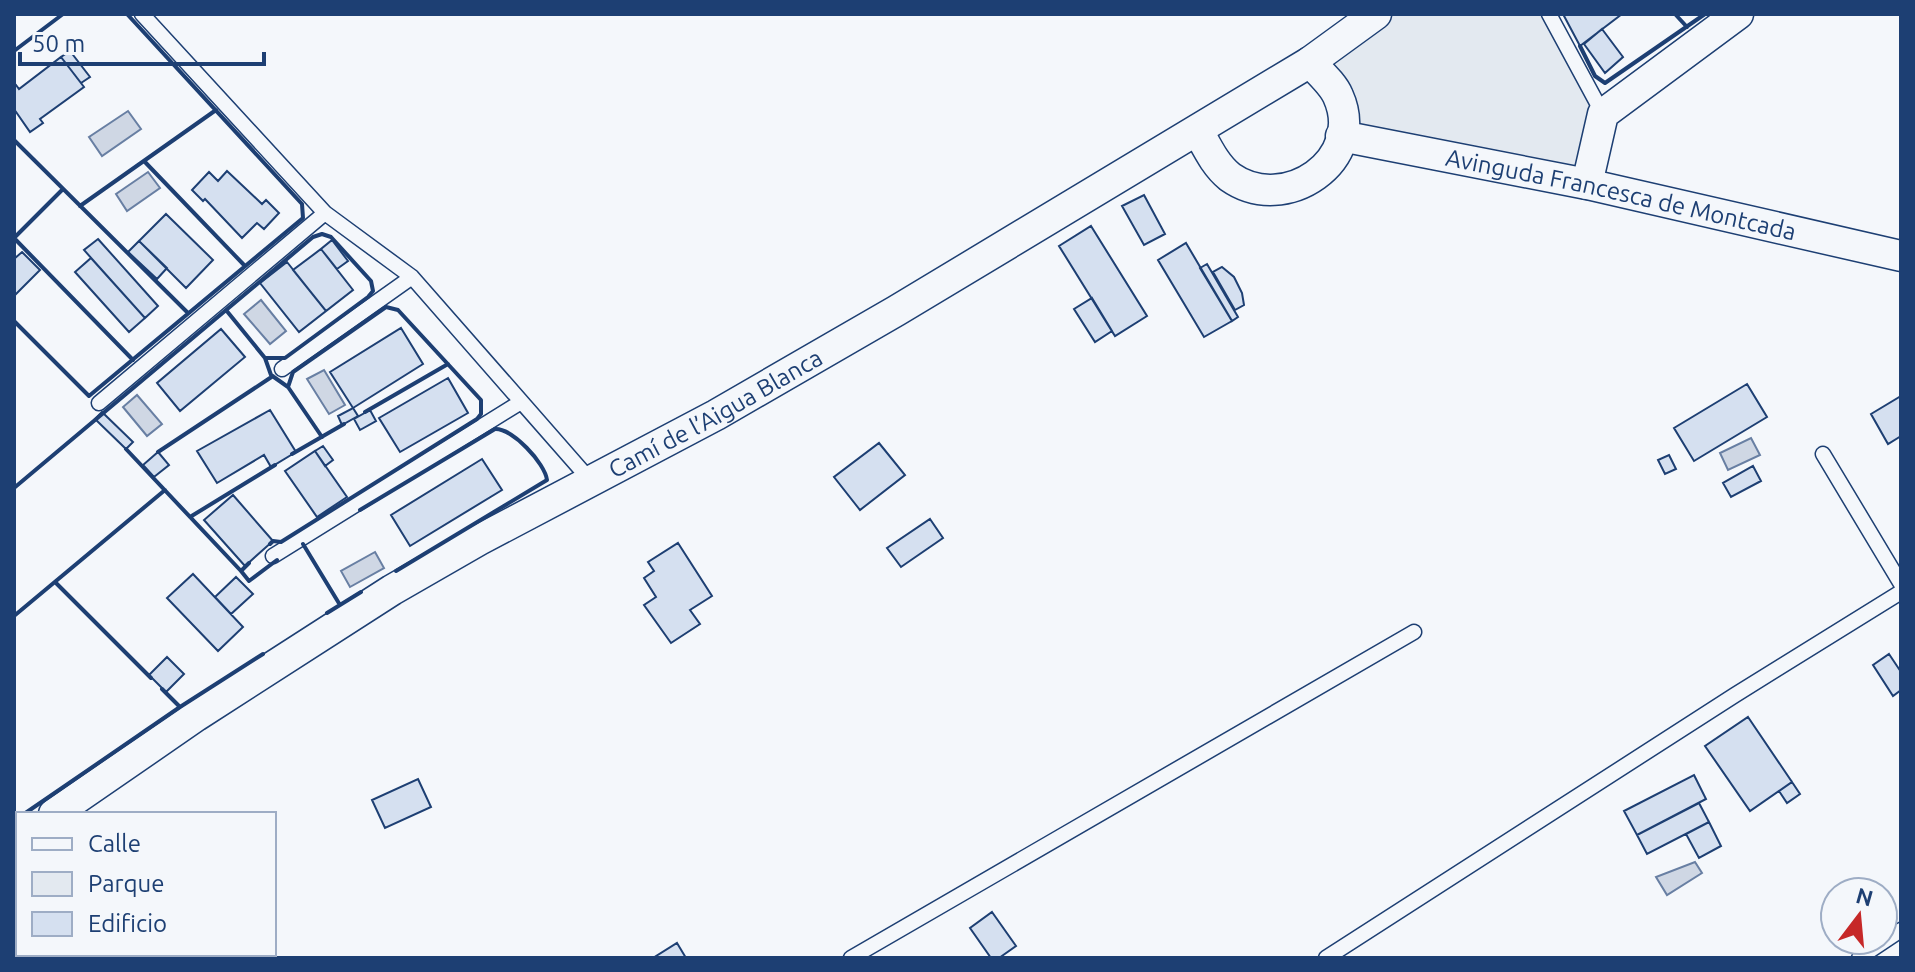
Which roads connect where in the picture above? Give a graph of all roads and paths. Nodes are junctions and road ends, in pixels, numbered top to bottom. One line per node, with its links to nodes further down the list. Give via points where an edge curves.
1 (142, 14): 10 (lane)
2 (1376, 14): 5 (street, Camí de l’Aigua Blanca)
3 (1549, 14): 6 (lane)
4 (1738, 14): 6 (street)
5 (1310, 62): 7 (street, Camí de l’Aigua Blanca); 8 (street, via 1338,94)
6 (1603, 114): 9 (street)
7 (1198, 131): 8 (street, via 1229,176 1273,191 1317,176 1333,158); 17 (street, Camí de l’Aigua Blanca, via 716,415)
8 (1341, 136): 9 (street, Avinguda Francesca de Montcada)
9 (1587, 184): 11 (street, Avinguda Francesca de Montcada)
10 (325, 213): 12 (lane); 15 (lane)
11 (1901, 256)
12 (412, 277): 13 (lane); 14 (lane)
13 (282, 369)
14 (521, 402): 17 (lane); 18 (lane)
15 (99, 403)
16 (1823, 454): 19 (lane)
17 (590, 480): 22 (street, Camí de l’Aigua Blanca, via 310,641)
18 (273, 556)
19 (1901, 584)
20 (1901, 592): 25 (lane)
21 (1414, 632): 24 (lane)
22 (57, 812)
23 (1901, 930): 26 (lane)
24 (851, 958)
25 (1326, 958)
26 (1859, 958)

